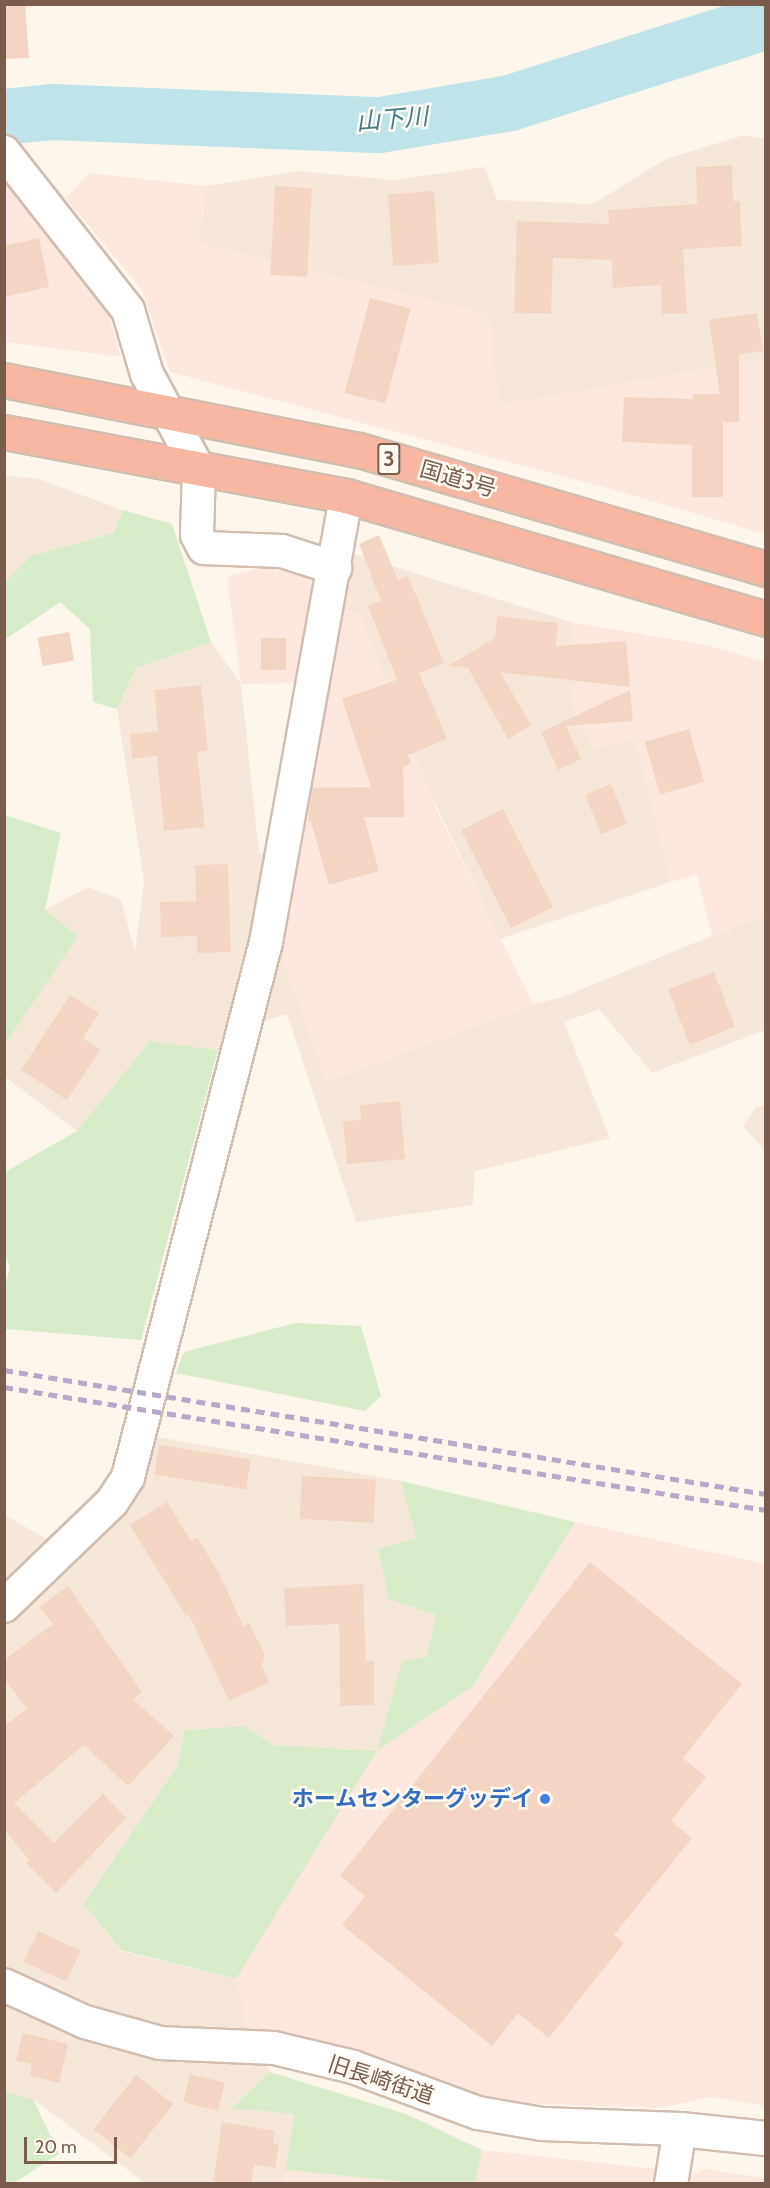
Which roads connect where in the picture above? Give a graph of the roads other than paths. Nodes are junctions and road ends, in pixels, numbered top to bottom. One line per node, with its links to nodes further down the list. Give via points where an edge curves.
1 (4, 152): 3 (street, via 128,310 147,374)
2 (4, 380): 3 (highway, 国道3号 / 3)
3 (167, 410): 5 (street); 8 (highway, 国道3号 / 3, via 359,450)
4 (4, 432): 5 (highway, 3)
5 (199, 471): 6 (highway, 3); 7 (street, via 196,535 204,548 282,551)
6 (346, 496): 7 (street); 9 (highway, 3)
7 (335, 568): 10 (street, via 266,942 128,1477 112,1503)
8 (765, 568)
9 (765, 618)
10 (4, 1606)
11 (4, 1985): 12 (street, 旧長崎街道, via 85,2022 160,2043 274,2048 352,2067 478,2113 542,2124)
12 (680, 2129): 13 (street, 旧長崎街道); 14 (street)
13 (765, 2138)
14 (671, 2184)

